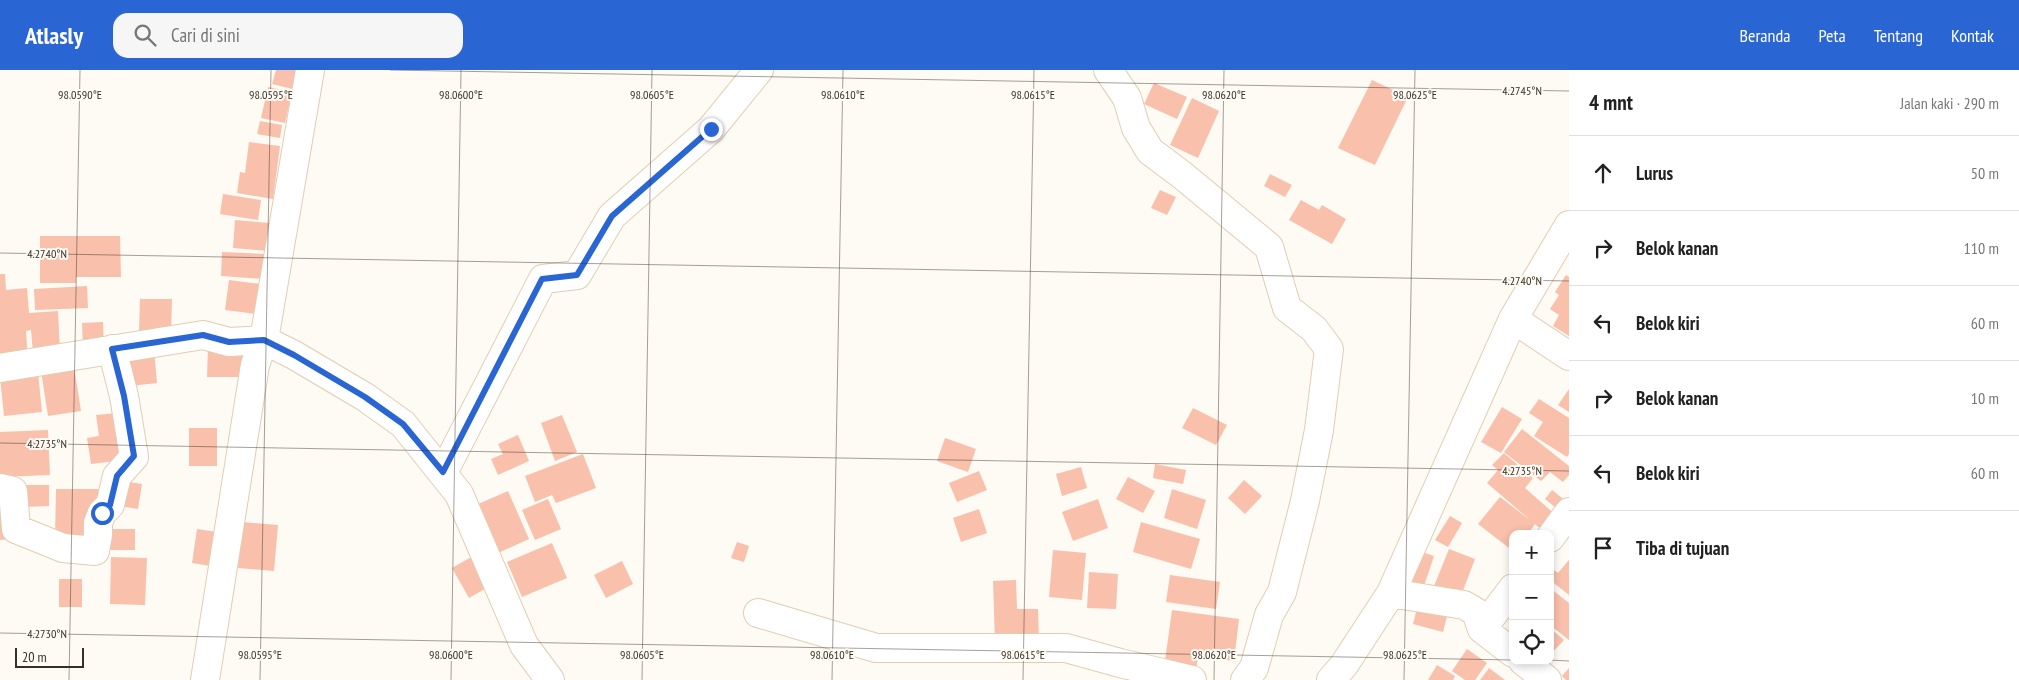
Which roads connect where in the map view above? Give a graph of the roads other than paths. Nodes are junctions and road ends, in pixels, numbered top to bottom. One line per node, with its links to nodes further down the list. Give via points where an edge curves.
1 (310, 70): 6 (street)
2 (759, 70): 10 (street, via 711,129 612,216 577,275 542,279)
3 (1108, 70): 23 (street, via 1127,98 1136,128 1150,151 1269,247 1287,308 1314,329 1329,349 1319,430 1282,592 1269,615 1254,668)
4 (1569, 225): 5 (street)
5 (1513, 319): 8 (street); 14 (street)
6 (264, 340): 7 (street, via 229,342 203,335); 10 (street, via 365,397 403,424); 20 (street, via 255,365)
7 (112, 349): 9 (street); 11 (street, via 134,456 117,476 110,505 98,523 95,551 63,548 16,528 13,491)
8 (1569, 356)
9 (0, 368)
10 (443, 472): 21 (street, via 459,494 524,645)
11 (0, 488)
12 (1569, 512): 13 (street)
13 (1554, 533)
14 (1391, 593): 17 (street, via 1464,605 1476,612); 24 (street, via 1344,665)
15 (1509, 593): 17 (street)
16 (758, 613): 22 (street, via 876,648 1066,648)
17 (1482, 629): 18 (street)
18 (1509, 650)
19 (1528, 665): 25 (street)
20 (205, 680)
21 (550, 680)
22 (1192, 680)
23 (1245, 680)
24 (1330, 680)
25 (1547, 680)

